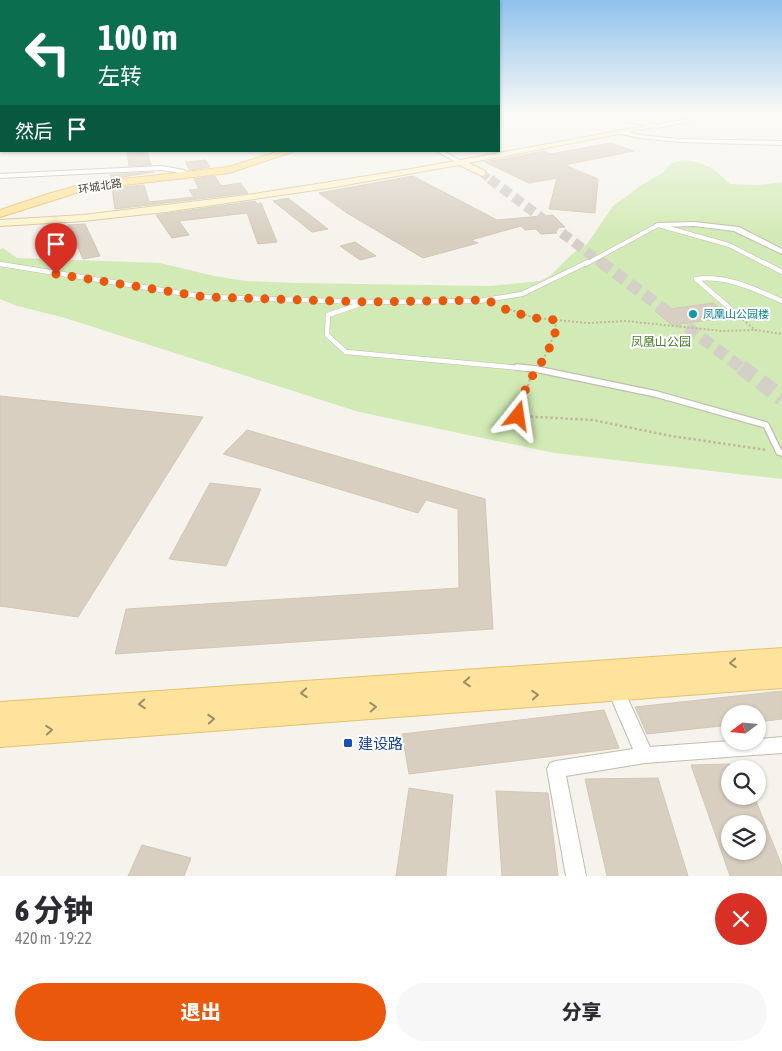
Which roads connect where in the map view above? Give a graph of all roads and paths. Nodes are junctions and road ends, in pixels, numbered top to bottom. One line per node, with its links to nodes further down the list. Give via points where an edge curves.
1 (277, 155): 6 (main road, 环城北路, via 228,170)
2 (447, 155): 4 (street)
3 (492, 155): 4 (street)
4 (458, 161): 5 (street); 9 (street, via 224,202)
5 (482, 174)
6 (187, 175): 7 (street, via 182,171 162,168); 8 (main road, 环城北路, via 88,186)
7 (0, 176)
8 (0, 214)
9 (0, 223)
10 (658, 225): 11 (street, via 694,224 736,229); 13 (lane, via 729,245); 14 (lane, via 522,294)
11 (782, 252)
12 (0, 264): 16 (lane, via 205,297)
13 (782, 272)
14 (487, 300): 16 (lane); 18 (path, via 509,311)
15 (782, 301): 17 (lane, via 746,286 706,277 696,280)
16 (366, 302): 21 (lane, via 328,315 327,335 346,352)
17 (730, 309): 19 (path)
18 (556, 320): 19 (path, via 588,323 626,321 722,331); 21 (path, via 547,354)
19 (755, 330): 20 (path)
20 (782, 334)
21 (536, 369): 22 (lane, via 656,394 766,425); 22 (path, via 527,384 518,416 593,420)
22 (780, 453)
23 (782, 659): 26 (main road, one-way to 26)
24 (782, 677): 25 (main road)
25 (615, 689): 27 (main road, one-way to 25); 29 (street)
26 (0, 714)
27 (0, 734)
28 (782, 745): 29 (street)
29 (645, 755): 30 (street, via 556,769)
30 (576, 876)

